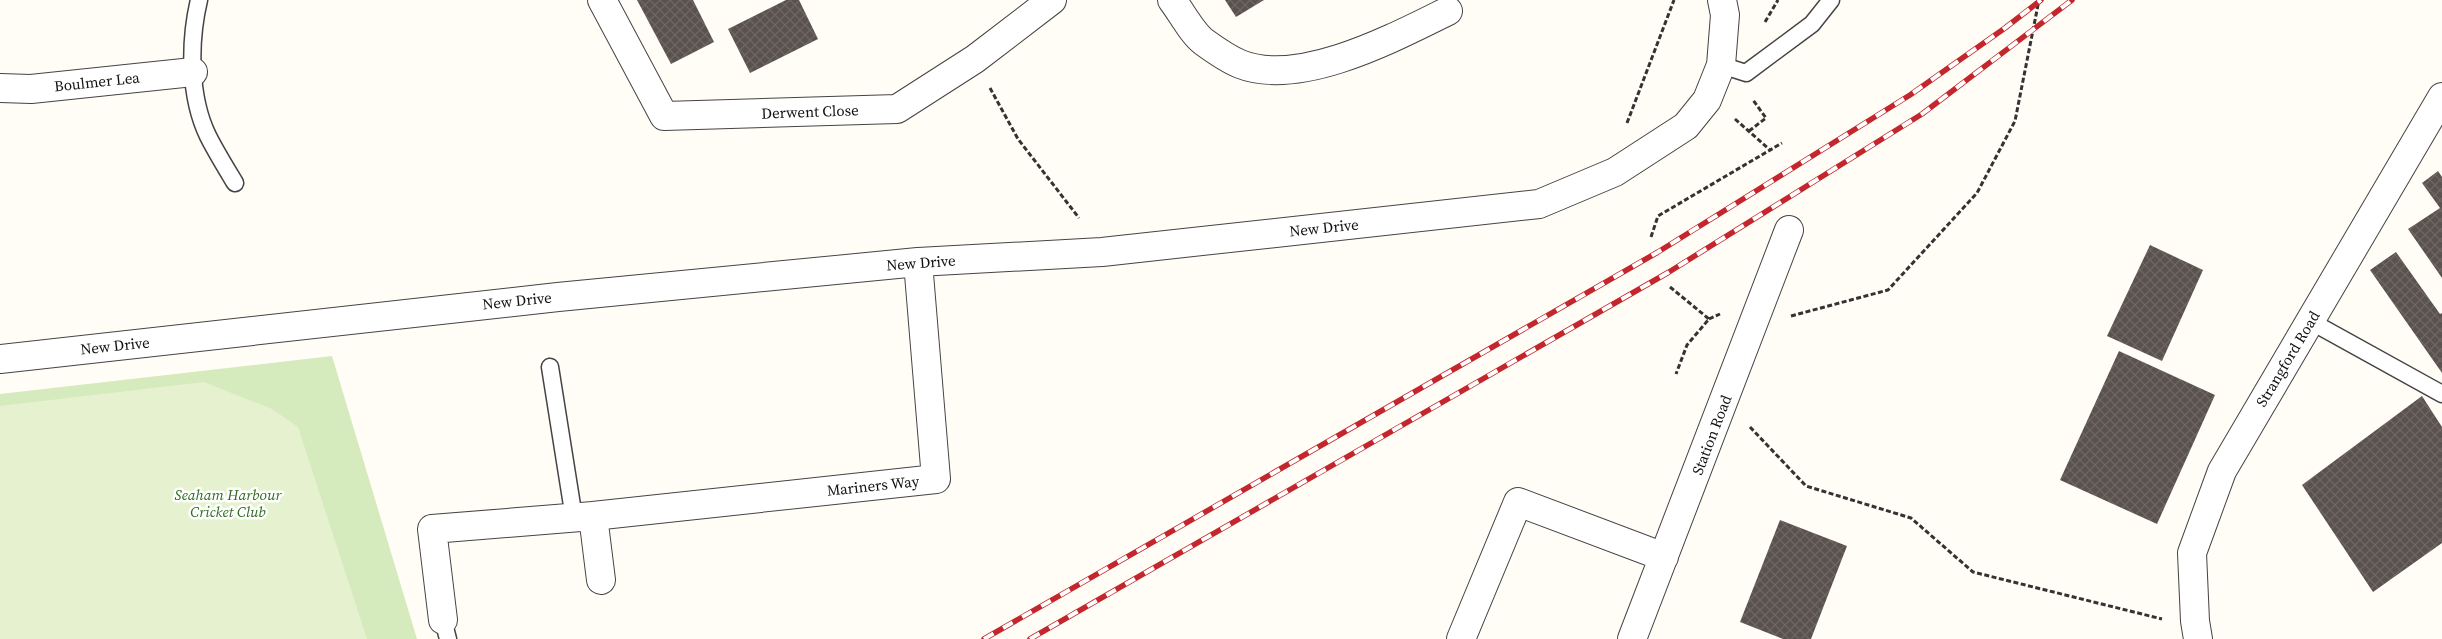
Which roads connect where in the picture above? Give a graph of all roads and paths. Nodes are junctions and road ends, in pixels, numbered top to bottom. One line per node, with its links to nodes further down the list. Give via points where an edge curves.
1 (198, 0): 12 (lane)
2 (602, 0): 10 (street, Derwent Close, via 664,116 897,109)
3 (1052, 0): 10 (street, Derwent Close)
4 (1172, 0): 9 (street, via 1203,41 1241,64 1276,70 1303,68 1378,46)
5 (1674, 0): 19 (path, via 1618,146)
6 (1722, 0): 11 (street, New Drive)
7 (1831, 0): 11 (lane, via 1812,24)
8 (2039, 0): 26 (path, via 2016,121 1977,193 1888,290 1785,318)
9 (1448, 11)
10 (975, 59): 23 (path, via 1018,139)
11 (1734, 69): 16 (path, via 1766,118); 19 (street, New Drive, via 1686,126)
12 (193, 72): 13 (street, Boulmer Lea, via 30,90); 20 (lane, via 198,107 208,135)
13 (0, 88)
14 (2442, 97): 27 (street, Strangford Road)
15 (1734, 118): 16 (path)
16 (1749, 131): 18 (path)
17 (1782, 143): 18 (path)
18 (1770, 150): 22 (path, via 1658,216)
19 (1628, 164): 23 (street, New Drive, via 1538,204)
20 (235, 183)
21 (1789, 230): 26 (street, Station Road)
22 (1651, 237)
23 (1102, 252): 24 (street, New Drive)
24 (918, 262): 28 (street, New Drive, via 558,297); 33 (street, Mariners Way, via 936,479)
25 (1670, 287): 30 (path, via 1709,319 1687,345)
26 (1757, 315): 32 (street, Station Road)
27 (2310, 321): 31 (lane); 37 (street, Strangford Road, via 2222,471 2192,552)
28 (0, 359)
29 (550, 367): 33 (lane)
30 (1676, 374)
31 (2442, 394)
32 (1720, 414): 34 (street, Station Road); 37 (path, via 1747,423 1806,486 1911,518 1973,572)
33 (584, 517): 35 (street); 36 (street, Mariners Way, via 432,529)
34 (1664, 558): 38 (street, Station Road); 39 (street, via 1518,502)
35 (601, 580)
36 (445, 630)
37 (2197, 630)
38 (1637, 638)
39 (1461, 639)

